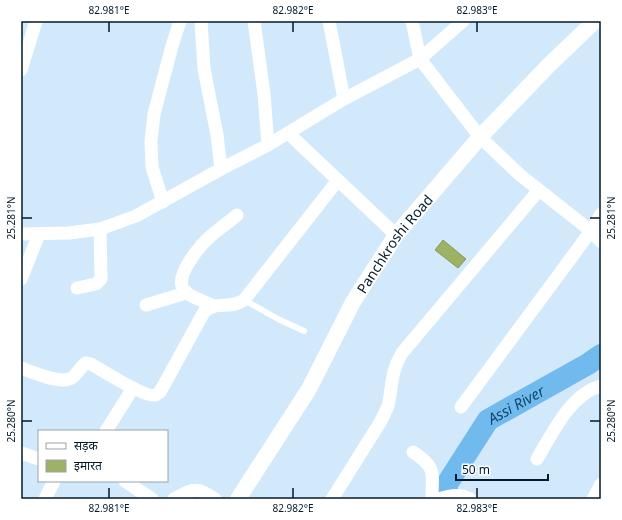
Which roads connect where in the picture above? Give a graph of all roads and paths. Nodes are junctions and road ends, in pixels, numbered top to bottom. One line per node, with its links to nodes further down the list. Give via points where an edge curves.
1 (36, 21): 10 (street)
2 (180, 21): 18 (street, via 154,114 151,141 152,167)
3 (201, 21): 15 (street, via 204,69)
4 (254, 21): 14 (street)
5 (329, 21): 11 (street)
6 (412, 21): 9 (street)
7 (463, 21): 9 (street)
8 (595, 21): 13 (street, Panchkroshi Road, via 548,65)
9 (420, 59): 11 (street); 13 (street)
10 (21, 70)
11 (344, 99): 12 (street)
12 (288, 133): 14 (street); 16 (street)
13 (480, 137): 17 (street); 25 (street, Panchkroshi Road)
14 (268, 145): 15 (street)
15 (221, 169): 18 (street)
16 (338, 180): 25 (street); 30 (street)
17 (539, 190): 22 (street); 51 (street, via 402,353 392,374 387,407 381,421)
18 (163, 202): 21 (street, via 136,216)
19 (601, 214): 22 (street)
20 (237, 215): 29 (street, via 211,235 189,261 181,279 182,289)
21 (100, 229): 24 (street); 28 (street, via 101,279 96,284)
22 (591, 231): 26 (street); 37 (street)
23 (21, 234): 24 (street)
24 (39, 234): 27 (street)
25 (396, 235): 50 (street, Panchkroshi Road, via 353,302 309,389)
26 (601, 242)
27 (21, 279)
28 (77, 288)
29 (186, 293): 31 (street); 32 (street)
30 (244, 300): 32 (street, via 231,305); 33 (lane)
31 (146, 305)
32 (214, 306): 36 (street, via 204,312 160,392 154,396)
33 (304, 331)
34 (21, 368): 36 (street, via 66,381 86,363)
35 (601, 386): 41 (street, via 585,393 568,409)
36 (132, 388): 38 (street)
37 (462, 407)
38 (107, 430)
39 (413, 452): 52 (street, via 426,460 430,466)
40 (21, 453): 42 (street)
41 (537, 458)
42 (38, 459)
43 (54, 482): 46 (street)
44 (126, 482): 47 (street)
45 (601, 484): 55 (street)
46 (45, 499)
47 (152, 499)
48 (174, 499): 49 (street, via 198,490)
49 (215, 499)
50 (238, 499)
51 (332, 499)
52 (432, 499)
53 (438, 499): 54 (street, via 456,495)
54 (470, 499)
55 (594, 499)

